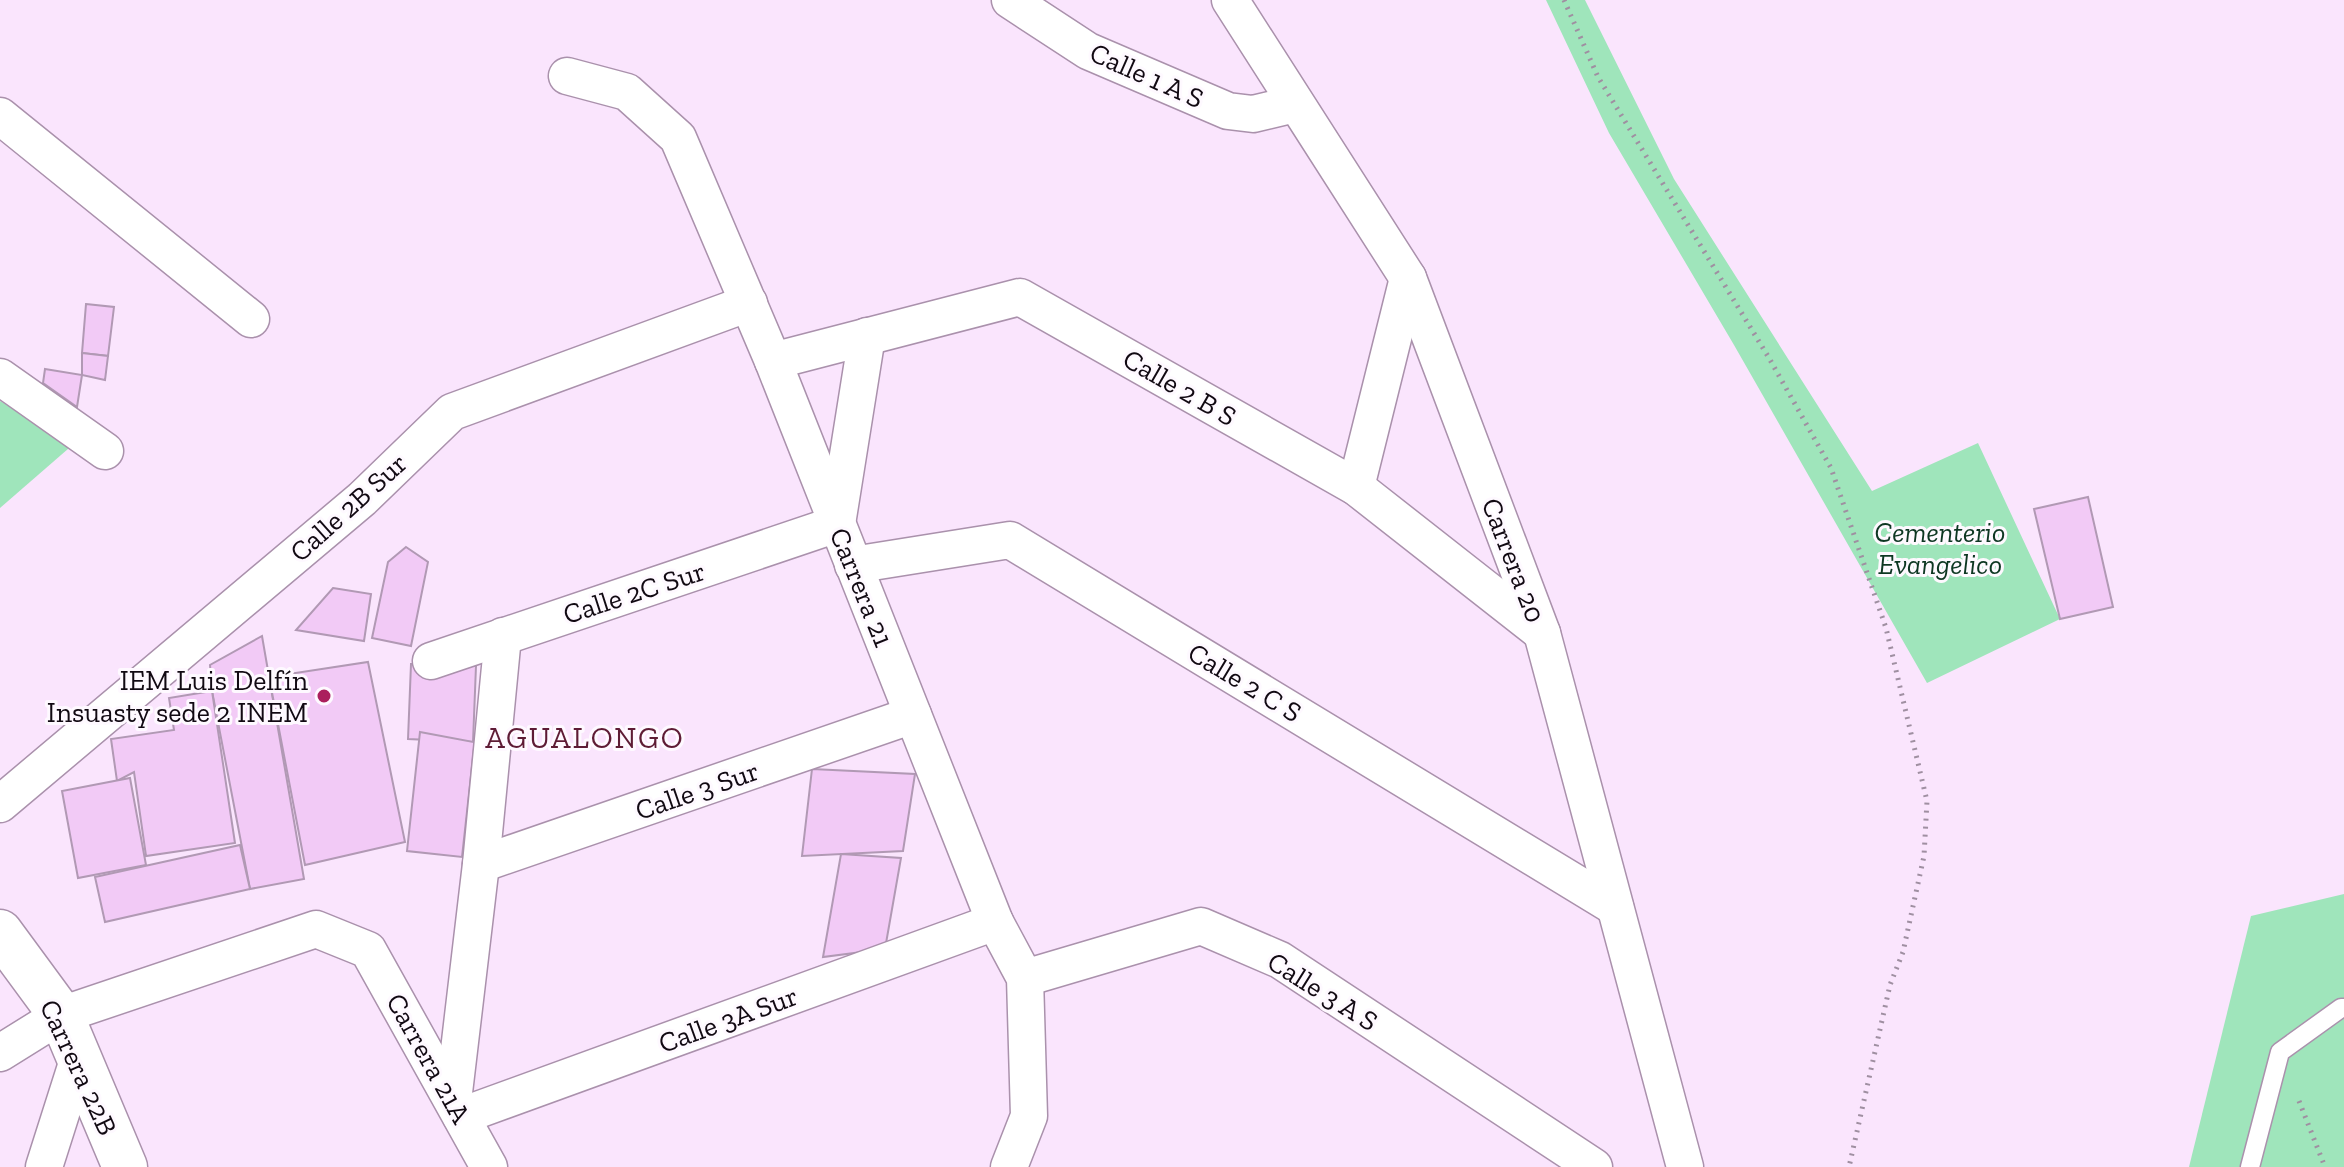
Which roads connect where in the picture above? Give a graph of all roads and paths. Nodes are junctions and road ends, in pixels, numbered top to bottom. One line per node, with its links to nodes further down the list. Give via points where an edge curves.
1 (1010, 0): 5 (street, Calle 1 A S, via 1088,51 1228,111 1253,114)
2 (1230, 0): 5 (street, Carrera 20)
3 (1564, 0): 39 (path, via 1598,77 1831,468 1886,628 1927,801 1924,856)
4 (567, 76): 8 (street, Carrera 21, via 627,92 678,138)
5 (1295, 104): 7 (street, Carrera 20)
6 (0, 116): 9 (street)
7 (1408, 278): 14 (street); 17 (street, Carrera 20)
8 (749, 303): 11 (street, Carrera 21); 21 (street, Calle 2B Sur, via 452,412 362,499)
9 (251, 319)
10 (867, 336): 11 (street, Calle 2 B S); 14 (street, Calle 2 B S, via 1020,297); 15 (street)
11 (773, 361): 15 (street, Carrera 21)
12 (0, 377): 13 (street)
13 (105, 451)
14 (1356, 487): 17 (street, Calle 2 B S)
15 (837, 524): 16 (street, Carrera 21); 18 (street, Calle 2C Sur)
16 (853, 565): 20 (street, Carrera 21); 23 (street, Calle 2 C S, via 1010,540)
17 (1542, 633): 23 (street, Carrera 20)
18 (503, 636): 19 (street, Calle 2C Sur); 22 (street)
19 (431, 661)
20 (913, 715): 22 (street, Calle 3 Sur); 24 (street, Carrera 21)
21 (0, 804)
22 (481, 864): 32 (street)
23 (1615, 907): 38 (street, Carrera 20)
24 (995, 922): 26 (street, Carrera 21); 32 (street, Calle 3A Sur)
25 (0, 932): 28 (street, Carrera 22B)
26 (1025, 978): 36 (street, Carrera 21, via 1029,1116); 37 (street, Calle 3 A S, via 1201,926 1280,960)
27 (2344, 1008): 29 (lane)
28 (61, 1015): 30 (street); 31 (street, Carrera 22B); 32 (street, Carrera 21A, via 316,929 368,950)
29 (2280, 1052): 40 (lane); 41 (path)
30 (0, 1053)
31 (79, 1057): 33 (street); 34 (street, Carrera 22B)
32 (457, 1108): 35 (street, Carrera 21A)
33 (44, 1167)
34 (125, 1167)
35 (489, 1167)
36 (1009, 1167)
37 (1594, 1167)
38 (1685, 1167)
39 (1849, 1167)
40 (2250, 1167)
41 (2325, 1167)

